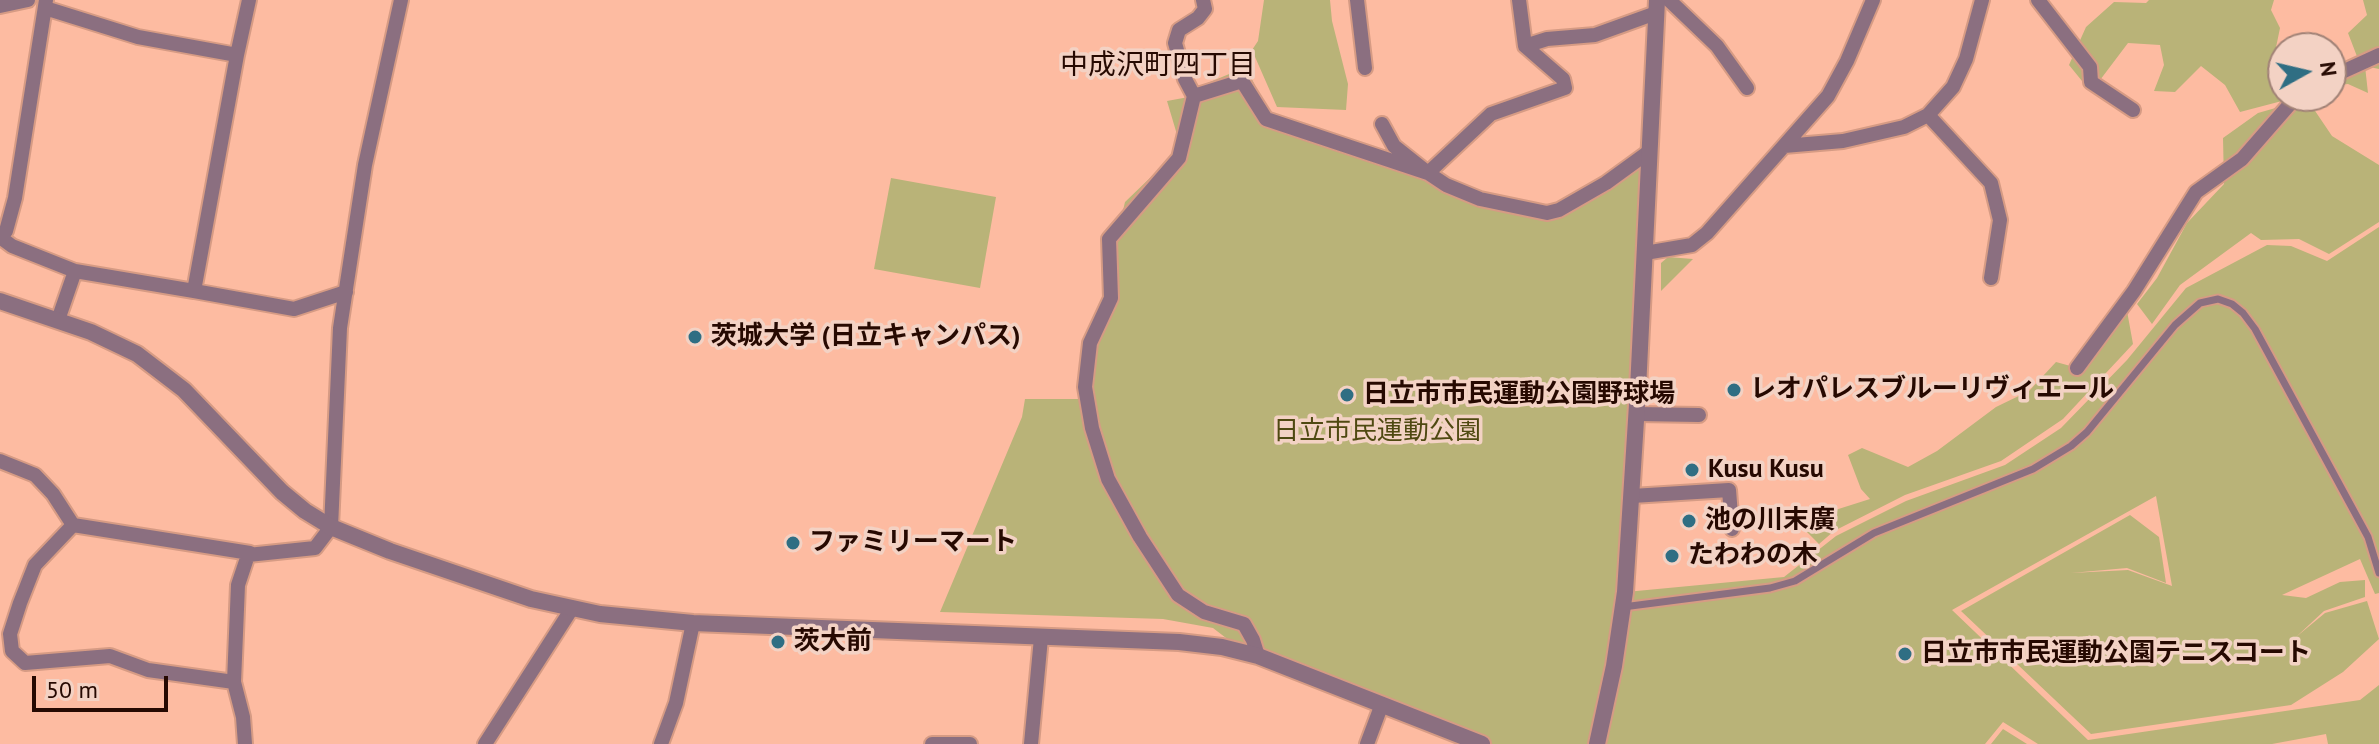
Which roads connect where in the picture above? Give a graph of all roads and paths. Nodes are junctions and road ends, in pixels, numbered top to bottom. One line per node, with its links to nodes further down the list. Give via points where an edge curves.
1 (28, 0): 12 (street)
2 (249, 0): 15 (street)
3 (401, 0): 32 (street, via 365,165)
4 (1203, 0): 20 (street, via 1205,9 1179,30 1175,43)
5 (1357, 0): 17 (street)
6 (1519, 0): 14 (street)
7 (1669, 0): 19 (street, via 1717,46)
8 (1873, 0): 25 (street, via 1828,96)
9 (1982, 0): 23 (street, via 1960,73)
10 (2038, 0): 21 (street, via 2090,67 2091,82)
11 (45, 4): 15 (street, via 138,37); 29 (street, via 13,207 0,237)
12 (0, 6)
13 (1657, 6): 14 (street, via 1595,35); 26 (street)
14 (1525, 46): 27 (street, via 1563,79 1565,88 1491,114)
15 (237, 55): 31 (street)
16 (2379, 55): 18 (street)
17 (1365, 68)
18 (2347, 70)
19 (1747, 88)
20 (1194, 96): 27 (street, via 1242,81 1266,119); 49 (street, via 1179,158 1109,239 1111,298 1090,343 1085,387 1108,479 1140,537 1178,595 1204,612 1244,624)
21 (2133, 110)
22 (2283, 112): 35 (street, via 2242,159 2196,192 2134,291)
23 (1928, 115): 25 (street, via 1904,127 1843,141); 30 (street, via 1991,183 2000,220)
24 (1382, 124): 27 (street, via 1394,146)
25 (1784, 146): 28 (street, via 1692,245)
26 (1650, 151): 27 (street, via 1606,183 1547,213 1480,199); 28 (street)
27 (1428, 173)
28 (1645, 253): 36 (street)
29 (75, 271): 31 (street); 34 (street)
30 (1991, 278)
31 (194, 291): 32 (street, via 294,309)
32 (346, 292): 41 (street)
33 (0, 301): 34 (street)
34 (58, 320): 41 (street, via 116,342 160,370 282,492)
35 (2077, 368)
36 (1637, 414): 37 (street); 39 (street)
37 (1699, 415)
38 (0, 461): 40 (street, via 35,475)
39 (1632, 496): 42 (street, via 1729,490); 45 (street)
40 (73, 525): 43 (street); 50 (street, via 35,565 10,634 12,651 25,663 110,656 148,670)
41 (331, 527): 43 (street, via 315,548); 46 (street)
42 (1732, 529)
43 (250, 553): 50 (street, via 238,585)
44 (2379, 573): 45 (lane, via 2368,537 2255,329 2232,304 2218,299 2200,303 2175,325 2087,432 2033,469 1874,533 1795,581)
45 (1623, 607): 60 (street)
46 (571, 610): 47 (street); 54 (street)
47 (693, 623): 48 (street); 52 (street)
48 (1041, 638): 49 (street, via 1179,642); 57 (street)
49 (1258, 656): 51 (street)
50 (234, 682): 53 (street)
51 (1382, 704): 58 (street); 59 (street)
52 (664, 740)
53 (245, 744)
54 (485, 744)
55 (932, 744): 56 (street)
56 (970, 744)
57 (1031, 744)
58 (1367, 744)
59 (1482, 744)
60 (1597, 744)

